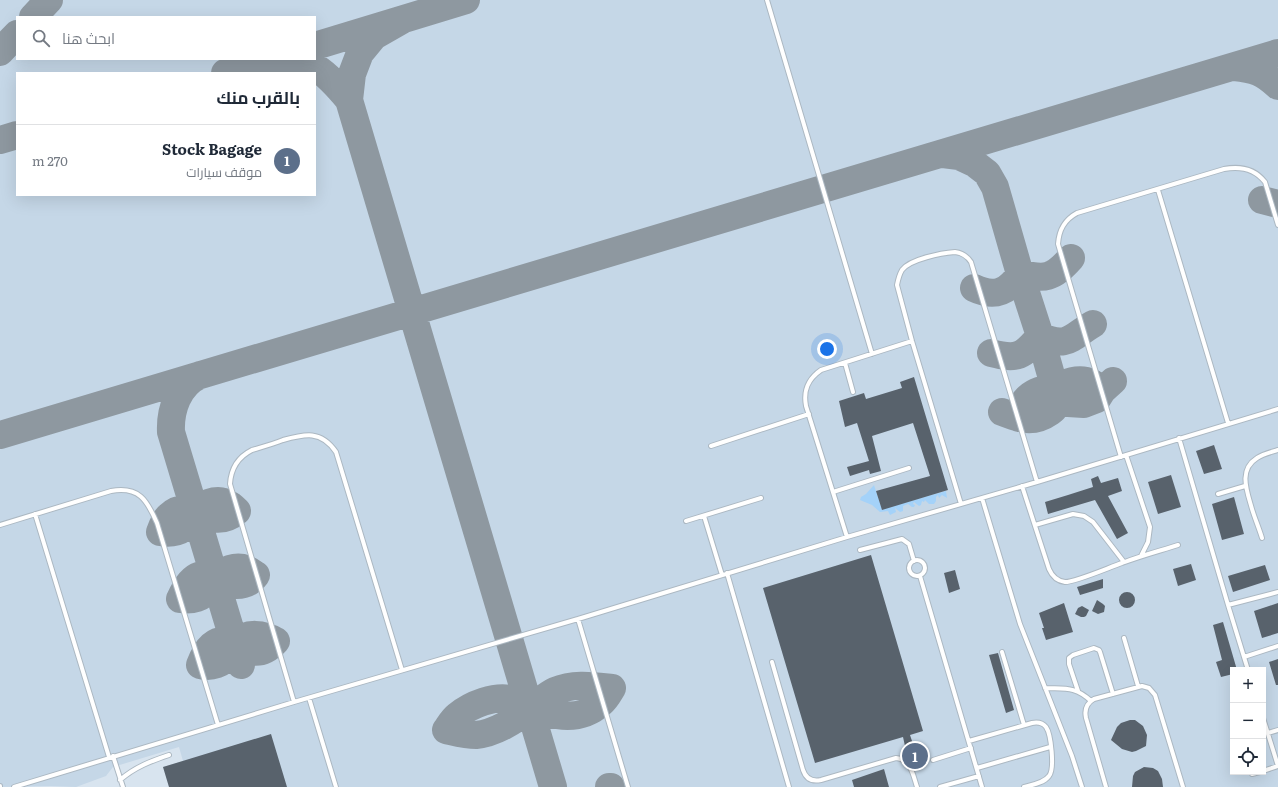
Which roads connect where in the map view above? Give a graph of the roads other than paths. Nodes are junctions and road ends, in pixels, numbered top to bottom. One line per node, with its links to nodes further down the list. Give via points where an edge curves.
1 (767, 0): 5 (lane)
2 (1158, 190): 3 (lane, via 1224,169 1247,169 1265,182); 10 (lane); 15 (lane, via 1077,213 1065,222 1059,236 1061,256)
3 (1278, 225)
4 (912, 341): 5 (lane); 17 (lane, via 897,286 902,270 915,261 949,252 967,256 974,268); 24 (lane)
5 (872, 354): 6 (lane)
6 (845, 362): 7 (lane); 9 (lane, via 821,370 811,379 805,392)
7 (853, 392)
8 (1278, 409): 10 (lane)
9 (809, 414): 12 (lane); 20 (lane)
10 (1228, 423): 11 (lane)
11 (1179, 438): 14 (lane); 41 (lane)
12 (711, 446)
13 (1278, 450): 19 (lane, via 1254,460 1247,470)
14 (1126, 455): 15 (lane); 34 (lane, via 1150,527 1148,542)
15 (1121, 456): 17 (lane)
16 (909, 468): 20 (lane)
17 (1037, 482): 18 (lane)
18 (1022, 486): 23 (lane); 29 (lane)
19 (1245, 486): 21 (lane); 31 (lane)
20 (833, 492): 30 (lane)
21 (1218, 494)
22 (761, 498): 26 (lane)
23 (982, 498): 24 (lane); 51 (lane, via 1013,603)
24 (961, 504): 30 (lane)
25 (35, 514): 28 (lane); 57 (lane, via 111,491 118,490 141,496 151,508 157,523); 66 (lane)
26 (704, 516): 27 (lane); 38 (lane)
27 (686, 521)
28 (0, 525)
29 (1035, 525): 36 (lane, via 1073,514 1084,516 1093,522); 36 (lane, via 1049,569 1060,581 1071,581)
30 (847, 537): 37 (lane)
31 (1262, 538)
32 (1178, 545): 34 (lane)
33 (860, 550): 35 (lane, via 902,539 909,544)
34 (1141, 557): 36 (lane)
35 (914, 561): 39 (lane, via 910,564 909,570 913,575); 39 (lane, via 920,560 924,565 924,572)
36 (1124, 562)
37 (727, 573): 38 (lane); 77 (lane)
38 (722, 575): 42 (lane)
39 (920, 576): 62 (lane)
40 (1278, 592): 41 (lane)
41 (1228, 605): 46 (lane)
42 (578, 619): 49 (lane); 76 (lane)
43 (1124, 638): 50 (lane)
44 (1278, 646): 46 (lane)
45 (1002, 652): 58 (lane)
46 (1244, 657): 48 (lane)
47 (772, 662): 78 (lane, via 803,770 808,778 821,780 892,758 900,758 910,766)
48 (1247, 667)
49 (402, 670): 54 (lane); 56 (lane, via 336,452 321,438 301,435 246,453 235,463 230,484)
50 (1138, 686): 53 (lane); 84 (lane, via 1149,688 1155,695)
51 (1045, 688): 52 (lane); 82 (lane)
52 (1078, 691): 53 (lane, via 1069,658 1094,648 1100,652); 55 (lane)
53 (1113, 694): 55 (lane)
54 (309, 698): 56 (lane); 75 (lane)
55 (1091, 701): 83 (lane, via 1086,707 1085,714)
56 (294, 702): 57 (lane)
57 (218, 725): 66 (lane)
58 (1024, 725): 62 (lane); 63 (lane, via 1036,722 1044,726 1047,729)
59 (1266, 727): 61 (lane)
60 (1278, 730): 61 (lane)
61 (1268, 733): 68 (lane)
62 (969, 741): 64 (lane)
63 (1050, 747): 69 (lane); 81 (lane, via 1053,766 1050,776 1041,782)
64 (971, 748): 67 (lane); 69 (lane)
65 (169, 756): 72 (lane, via 142,764)
66 (111, 757): 72 (lane); 73 (lane)
67 (933, 760)
68 (1278, 766): 70 (lane)
69 (977, 768): 71 (lane)
70 (1266, 770)
71 (979, 776): 79 (lane); 80 (lane)
72 (120, 780): 74 (lane)
73 (14, 787)
74 (123, 787)
75 (336, 787)
76 (628, 787)
77 (789, 787)
78 (917, 787)
79 (940, 787)
80 (982, 787)
81 (1024, 787)
82 (1082, 787)
83 (1106, 787)
84 (1183, 787)

